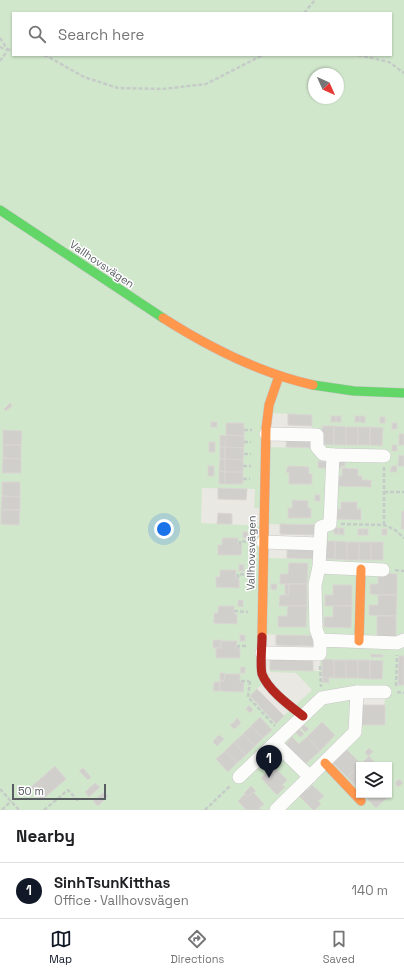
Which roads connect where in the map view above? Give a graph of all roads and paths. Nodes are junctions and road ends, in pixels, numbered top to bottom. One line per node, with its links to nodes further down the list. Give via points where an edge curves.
1 (313, 1): 2 (path)
2 (305, 12)
3 (0, 38): 6 (path)
4 (0, 47): 6 (path)
5 (12, 49): 6 (path)
6 (8, 50): 10 (path)
7 (46, 56): 8 (path, via 84,77 118,88 163,89 206,84)
8 (261, 56)
9 (362, 56): 11 (path, via 389,62)
10 (0, 61)
11 (404, 73)
12 (0, 210): 13 (street, Vallhovsvägen, via 192,337 231,357)
13 (279, 376): 14 (street, Vallhovsvägen, via 332,388); 15 (street, Vallhovsvägen, via 269,405)
14 (404, 393)
15 (266, 434): 16 (street, via 317,435 317,447 323,454); 23 (street, Vallhovsvägen)
16 (333, 455): 17 (street); 20 (street)
17 (384, 456): 18 (path)
18 (384, 492): 19 (path); 21 (path)
19 (404, 492)
20 (330, 524): 21 (path); 24 (street, via 321,527)
21 (384, 525): 22 (path, via 394,529)
22 (404, 538)
23 (258, 542): 24 (street); 25 (path, via 240,541); 38 (street, Vallhovsvägen)
24 (320, 544): 26 (street)
25 (240, 545)
26 (319, 567): 27 (street); 33 (street, via 315,600 316,629)
27 (360, 569): 28 (street); 35 (street)
28 (383, 570)
29 (252, 575): 30 (path, via 238,574)
30 (238, 578)
31 (234, 611): 32 (path)
32 (251, 612)
33 (320, 640): 35 (street); 39 (street)
34 (401, 641): 35 (street); 43 (path)
35 (359, 642)
36 (250, 646): 37 (path)
37 (238, 648)
38 (262, 653): 39 (street); 45 (street, Vallhovsvägen, via 264,678)
39 (320, 654): 44 (path)
40 (250, 681): 41 (path)
41 (242, 682)
42 (357, 692): 43 (street); 44 (street); 47 (street, via 355,732)
43 (390, 692)
44 (322, 698): 45 (street)
45 (303, 716): 46 (street)
46 (275, 742): 48 (street); 49 (street)
47 (325, 763): 49 (street); 52 (street)
48 (239, 777): 57 (path)
49 (310, 777): 58 (street)
50 (0, 789): 51 (path)
51 (11, 801): 54 (path); 55 (path)
52 (361, 801)
53 (80, 802): 56 (path, via 68,790)
54 (2, 810)
55 (19, 810)
56 (44, 810)
57 (205, 810)
58 (276, 810)

